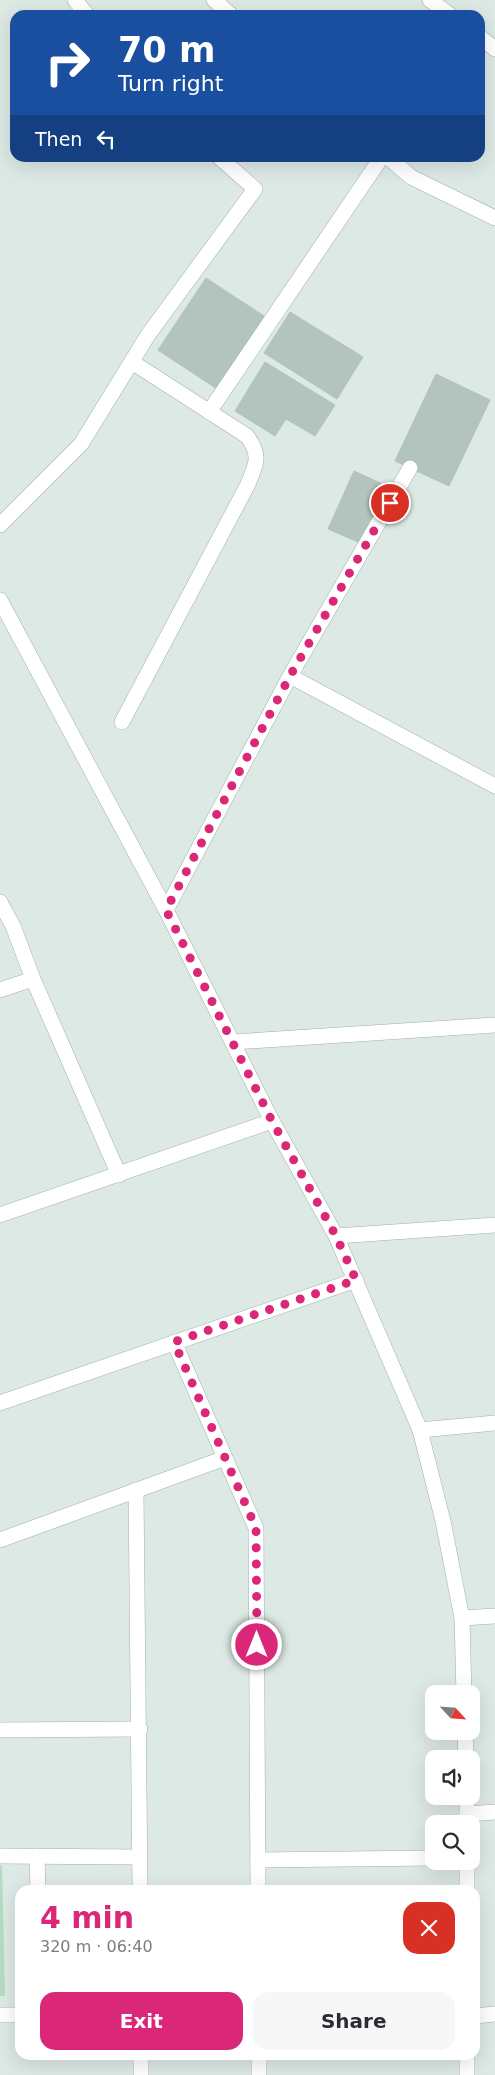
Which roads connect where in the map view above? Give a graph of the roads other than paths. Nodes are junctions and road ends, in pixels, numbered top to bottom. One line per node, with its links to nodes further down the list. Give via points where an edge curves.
1 (74, 0): 4 (street)
2 (214, 0): 5 (street)
3 (430, 0): 6 (street)
4 (83, 10)
5 (225, 10)
6 (443, 10)
7 (225, 162): 11 (street, via 256,188 148,335)
8 (378, 162): 12 (street)
9 (394, 162): 10 (street, via 411,177)
10 (495, 218)
11 (132, 362): 12 (street); 14 (street, via 81,444)
12 (209, 412): 17 (street, via 247,436 256,448 257,460 247,486)
13 (410, 468): 16 (street)
14 (0, 524)
15 (1, 605): 20 (street)
16 (290, 676): 18 (street); 20 (street)
17 (122, 722)
18 (495, 786)
19 (0, 902): 21 (street)
20 (166, 910): 24 (street)
21 (33, 979): 22 (street); 26 (street)
22 (0, 990)
23 (495, 1025): 24 (street)
24 (233, 1042): 25 (street)
25 (272, 1121): 26 (street); 29 (street)
26 (119, 1175): 27 (street)
27 (0, 1215)
28 (495, 1225): 29 (street)
29 (336, 1236): 30 (street)
30 (356, 1280): 31 (street); 34 (street)
31 (174, 1342): 32 (street); 35 (street)
32 (0, 1402)
33 (495, 1422): 34 (street)
34 (420, 1430): 39 (street)
35 (225, 1458): 36 (street); 49 (street, via 256,1528)
36 (136, 1490): 37 (street); 41 (street)
37 (0, 1540)
38 (495, 1616): 39 (street)
39 (462, 1618): 40 (street)
40 (464, 1685)
41 (140, 1729): 42 (street); 47 (street)
42 (0, 1730)
43 (495, 1812): 44 (street)
44 (480, 1816)
45 (0, 1856): 46 (street)
46 (37, 1856): 47 (street); 51 (street)
47 (140, 1857): 52 (street)
48 (425, 1858): 49 (street)
49 (258, 1860): 53 (street)
50 (467, 1870): 54 (street)
51 (38, 1885)
52 (140, 1885)
53 (258, 1885)
54 (467, 1885)
55 (495, 2014): 58 (street)
56 (0, 2015): 57 (street)
57 (15, 2015)
58 (480, 2016)
59 (141, 2060): 62 (street)
60 (259, 2060): 63 (street)
61 (467, 2060): 64 (street)
62 (141, 2075)
63 (259, 2075)
64 (467, 2075)

